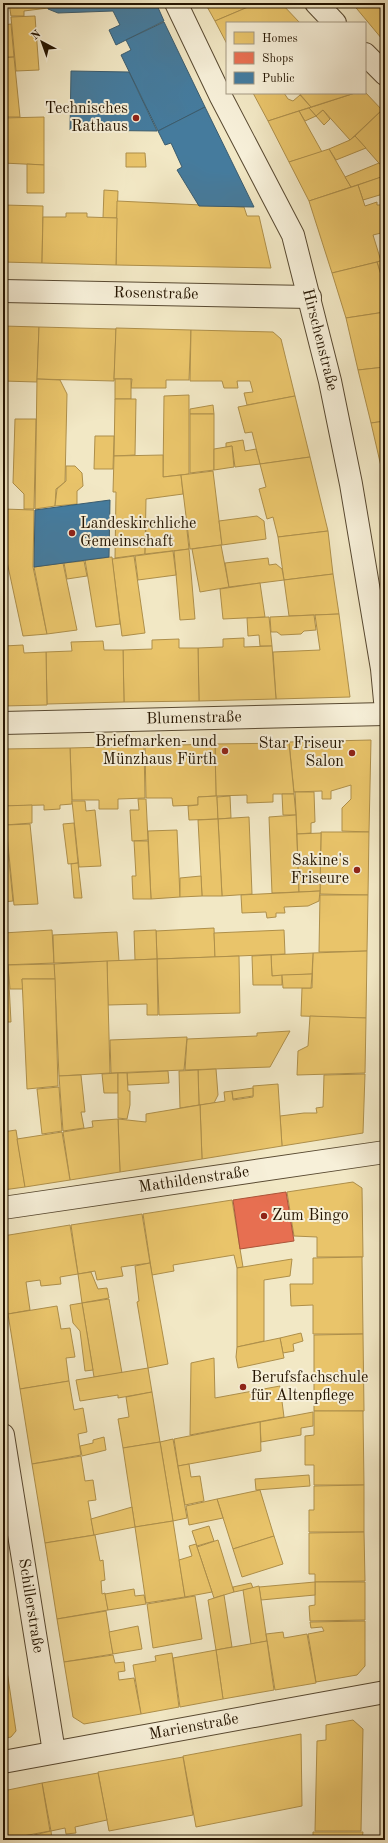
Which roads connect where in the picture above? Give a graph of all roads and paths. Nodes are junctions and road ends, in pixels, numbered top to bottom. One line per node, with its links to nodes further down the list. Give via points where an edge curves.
1 (176, 3): 7 (street, Hirschenstraße, via 221,97 293,234)
2 (316, 3): 3 (street)
3 (334, 22)
4 (366, 55): 5 (street)
5 (385, 74)
6 (3, 291): 7 (street, Rosenstraße)
7 (310, 297): 8 (street, Hirschenstraße, via 351,484)
8 (385, 701)
9 (385, 714): 10 (street, Blumenstraße)
10 (3, 723)
11 (385, 1152): 12 (street, Mathildenstraße)
12 (3, 1208)
13 (3, 1435): 15 (street, Schillerstraße)
14 (385, 1692): 15 (street, Marienstraße)
15 (54, 1752): 16 (street, Marienstraße)
16 (3, 1762)

